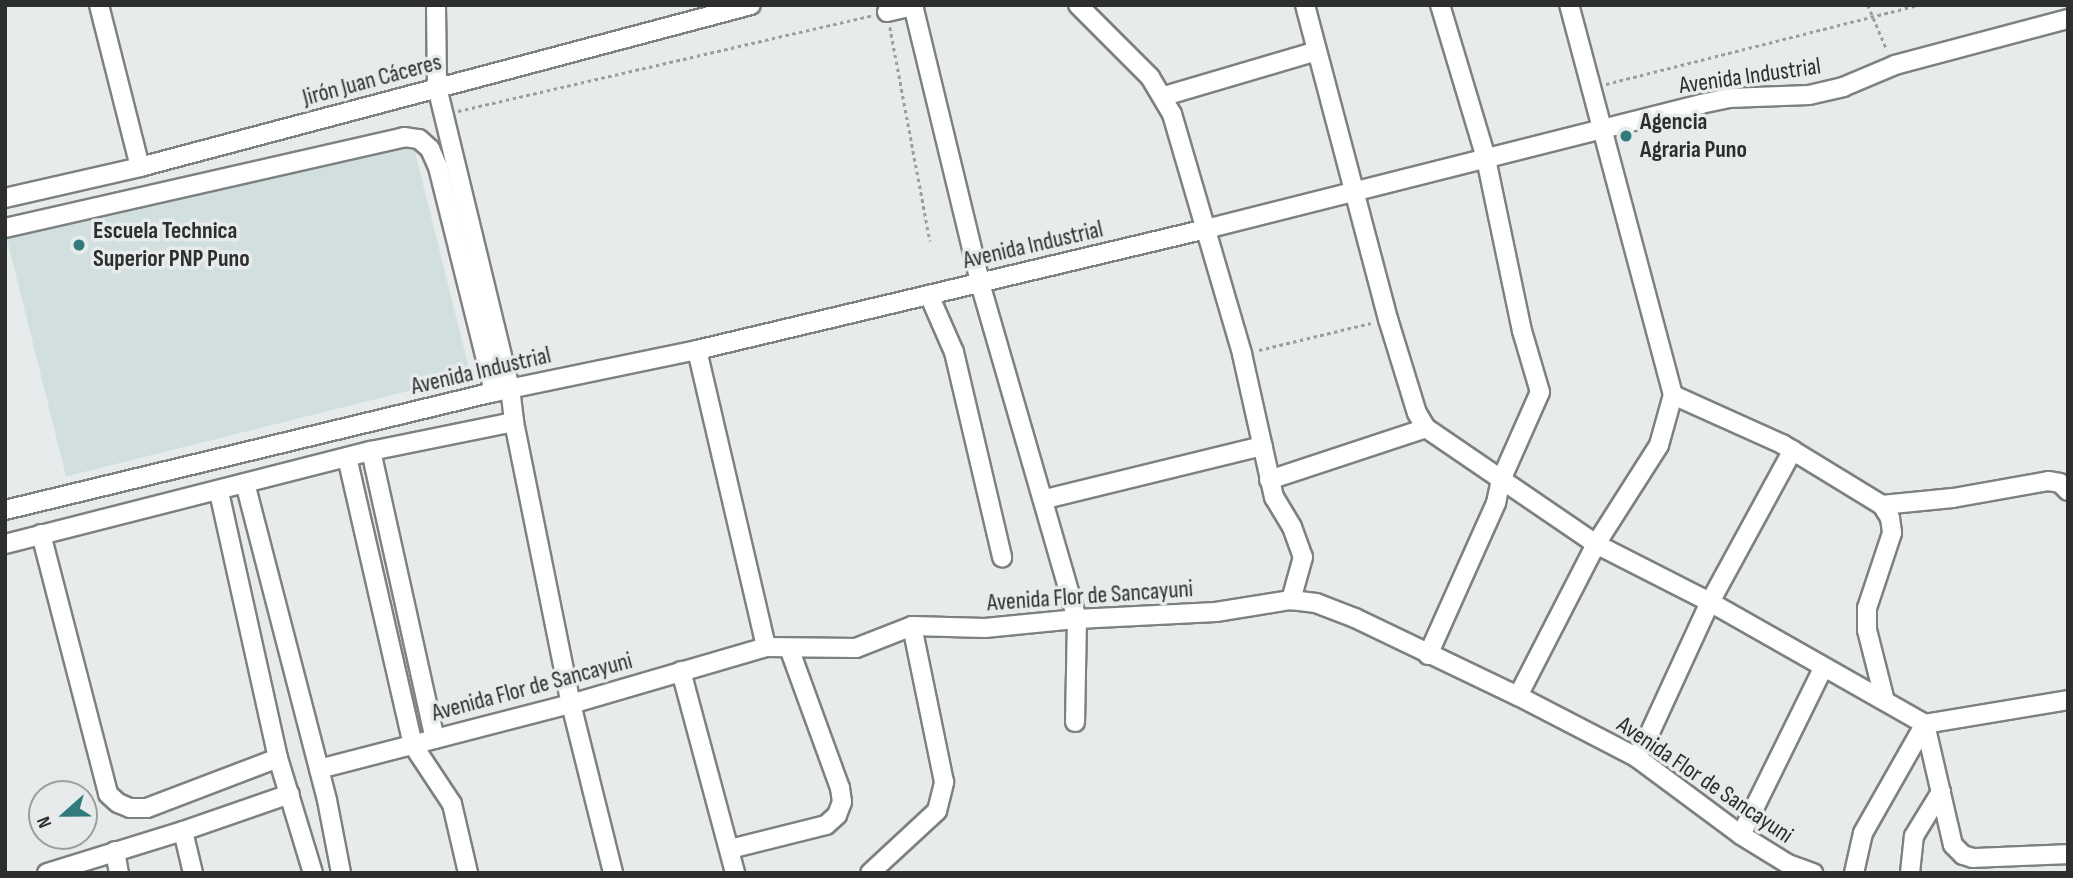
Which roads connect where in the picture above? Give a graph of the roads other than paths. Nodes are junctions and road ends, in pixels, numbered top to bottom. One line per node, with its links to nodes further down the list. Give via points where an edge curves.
1 (99, 5): 16 (street)
2 (436, 5): 12 (street)
3 (751, 5): 12 (street, Jirón Juan Cáceres)
4 (1078, 5): 13 (street)
5 (1305, 5): 11 (street)
6 (1440, 5): 15 (street)
7 (1569, 5): 14 (street)
8 (914, 6): 9 (street); 21 (street)
9 (887, 12)
10 (2068, 19): 14 (street, Avenida Industrial, via 1895,65 1843,87 1796,96 1729,98)
11 (1317, 51): 13 (street); 17 (street)
12 (437, 88): 16 (street, Jirón Juan Cáceres); 24 (street)
13 (1164, 96): 20 (street)
14 (1604, 128): 15 (street, Avenida Industrial); 25 (street)
15 (1486, 158): 17 (street, Avenida Industrial); 33 (street, via 1522,331 1540,392)
16 (140, 167): 18 (street, Jirón Juan Cáceres)
17 (1354, 190): 20 (street, Avenida Industrial); 27 (street, via 1388,318 1417,413)
18 (5, 198)
19 (5, 228): 24 (street, via 404,136 419,139 438,167)
20 (1206, 229): 21 (street, Avenida Industrial); 28 (street)
21 (980, 282): 22 (street, Avenida Industrial); 37 (street)
22 (929, 295): 23 (street, Avenida Industrial); 43 (street, via 954,352)
23 (696, 350): 24 (street, Avenida Industrial); 48 (street)
24 (502, 390): 26 (street); 39 (street, Avenida Industrial)
25 (1674, 395): 29 (street); 42 (street, via 1660,444)
26 (514, 422): 30 (street); 56 (street)
27 (1426, 428): 32 (street); 33 (street)
28 (1263, 446): 32 (street); 37 (street)
29 (1793, 450): 38 (street); 45 (street)
30 (371, 451): 31 (street); 59 (street)
31 (347, 457): 34 (street); 60 (street)
32 (1269, 480): 44 (street, via 1303,557)
33 (1502, 480): 42 (street); 50 (street)
34 (245, 483): 36 (street); 63 (street)
35 (2068, 491): 38 (street, via 2060,483 2048,481)
36 (219, 492): 40 (street); 62 (street)
37 (1045, 499): 46 (street)
38 (1882, 505): 55 (street, via 1892,533 1867,608 1867,630)
39 (5, 510)
40 (41, 534): 41 (street); 62 (street, via 108,794 117,803 147,808)
41 (5, 544)
42 (1596, 544): 45 (street); 53 (street)
43 (1002, 557)
44 (1290, 600): 46 (street, Avenida Flor de Sancayuni, via 1216,612); 50 (street, Avenida Flor de Sancayuni, via 1316,603 1355,618)
45 (1710, 601): 51 (street); 61 (street)
46 (1076, 619): 47 (street, Avenida Flor de Sancayuni, via 985,628); 57 (street)
47 (912, 626): 49 (street, Avenida Flor de Sancayuni, via 856,648); 80 (street, via 944,782 937,811)
48 (766, 647): 49 (street, Avenida Flor de Sancayuni); 52 (street, Avenida Flor de Sancayuni)
49 (789, 649): 68 (street, via 842,802 826,825)
50 (1428, 655): 53 (street, Avenida Flor de Sancayuni)
51 (1823, 668): 55 (street); 67 (street)
52 (681, 671): 56 (street, Avenida Flor de Sancayuni); 68 (street)
53 (1518, 696): 61 (street, Avenida Flor de Sancayuni)
54 (2068, 699): 58 (street)
55 (1885, 701): 58 (street)
56 (571, 704): 59 (street, Avenida Flor de Sancayuni); 78 (street)
57 (1075, 722)
58 (1925, 724): 64 (street); 82 (street, via 1863,833)
59 (435, 740): 60 (street, Avenida Flor de Sancayuni)
60 (413, 745): 63 (street, Avenida Flor de Sancayuni); 77 (street, via 452,804)
61 (1636, 757): 67 (street, Avenida Flor de Sancayuni)
62 (278, 758): 65 (street)
63 (319, 769): 76 (street)
64 (1941, 792): 71 (street, via 1953,845 1962,855); 83 (street, via 1914,836)
65 (290, 794): 66 (street); 75 (street)
66 (183, 831): 69 (street); 74 (street)
67 (1741, 835): 81 (street, Avenida Flor de Sancayuni, via 1788,864)
68 (730, 849): 79 (street)
69 (114, 851): 72 (street); 73 (street)
70 (2068, 854): 71 (street)
71 (2040, 865)
72 (47, 873)
73 (119, 873)
74 (193, 873)
75 (313, 873)
76 (341, 873)
77 (468, 873)
78 (613, 873)
79 (735, 873)
80 (870, 873)
81 (1813, 873)
82 (1854, 873)
83 (1910, 873)

